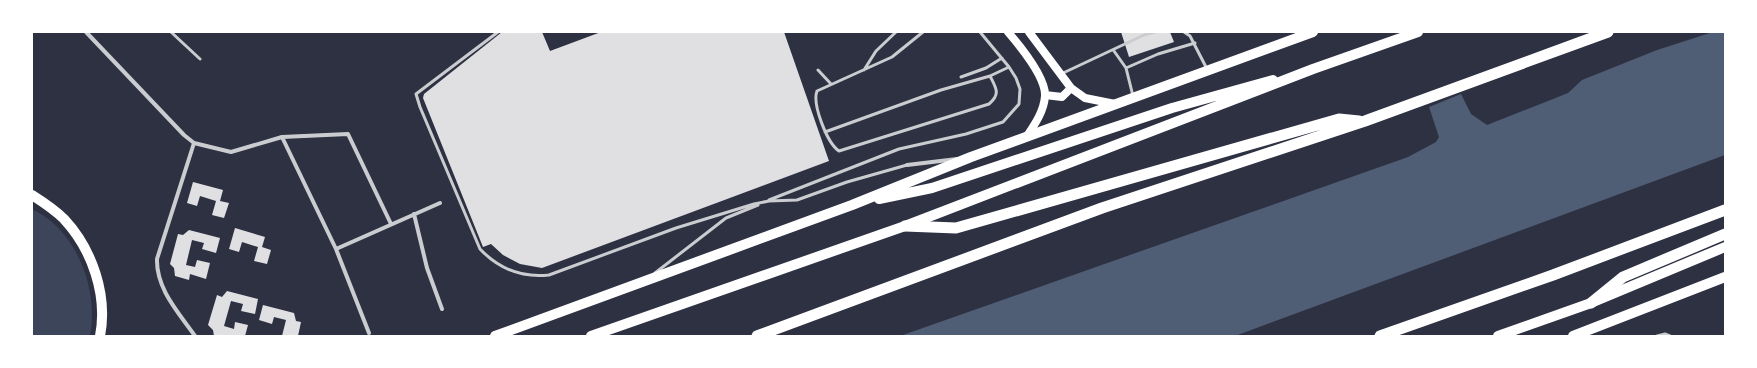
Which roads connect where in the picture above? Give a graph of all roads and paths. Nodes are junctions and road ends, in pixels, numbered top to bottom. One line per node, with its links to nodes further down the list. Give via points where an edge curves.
1 (86, 32): 36 (street)
2 (171, 32): 17 (lane)
3 (498, 32): 38 (lane, via 416,94 480,249 488,258 517,273 534,277 549,276 676,228 754,204 797,200)
4 (896, 32): 22 (lane, via 876,51)
5 (923, 32): 22 (lane, via 892,57)
6 (980, 32): 16 (lane)
7 (1008, 32): 29 (main road, via 1031,62)
8 (1029, 32): 24 (main road)
9 (1155, 32): 15 (lane)
10 (1184, 32): 14 (lane)
11 (1313, 32): 23 (highway)
12 (1418, 32): 20 (highway)
13 (1608, 32): 32 (highway)
14 (1195, 43): 19 (lane, via 1158,54); 23 (lane)
15 (1114, 51): 19 (lane); 24 (lane)
16 (1002, 58): 18 (lane); 26 (lane)
17 (200, 59)
18 (1009, 67): 25 (lane); 50 (lane, via 1020,89 1019,104 1003,122 966,134 899,149 726,218)
19 (1126, 68): 30 (lane)
20 (1313, 69): 41 (highway, via 1172,108 932,188); 45 (highway)
21 (818, 70): 27 (lane)
22 (863, 71): 27 (lane)
23 (1208, 71): 30 (highway)
24 (1061, 74): 28 (main road)
25 (990, 76): 33 (lane, via 928,94); 33 (lane, via 998,94 990,104 839,151 830,143)
26 (961, 78)
27 (831, 84): 33 (lane, via 817,91 814,99)
28 (1071, 88): 29 (main road, via 1062,97); 31 (main road, via 1085,98)
29 (1045, 95): 34 (main road, via 1039,118)
30 (1134, 98): 31 (highway)
31 (1116, 104): 34 (highway)
32 (1365, 121): 45 (highway, via 1339,119 956,228); 58 (highway, via 1102,208)
33 (825, 132)
34 (1027, 136): 37 (highway)
35 (282, 138): 36 (street, via 231,152); 44 (street, via 348,134); 48 (street)
36 (194, 143): 55 (street, via 157,259 157,271 161,286)
37 (971, 157): 38 (street); 41 (highway)
38 (907, 165)
39 (32, 195): 54 (highway, via 64,219 86,252 100,289 103,322)
40 (440, 203): 43 (street)
41 (852, 205): 50 (highway)
42 (1725, 210): 59 (highway, via 1553,275)
43 (414, 214): 44 (street); 52 (street, via 427,268)
44 (391, 224): 48 (street)
45 (906, 226): 57 (highway)
46 (1725, 234): 51 (highway, via 1623,277)
47 (1725, 247): 51 (highway)
48 (336, 249): 53 (street)
49 (1725, 277): 61 (highway)
50 (645, 281): 56 (highway)
51 (1591, 303): 60 (highway)
52 (442, 309)
53 (369, 333)
54 (100, 336)
55 (195, 336)
56 (495, 336)
57 (591, 336)
58 (757, 336)
59 (1380, 336)
60 (1498, 336)
61 (1573, 336)
62 (1657, 336): 63 (lane)
63 (1670, 336)

